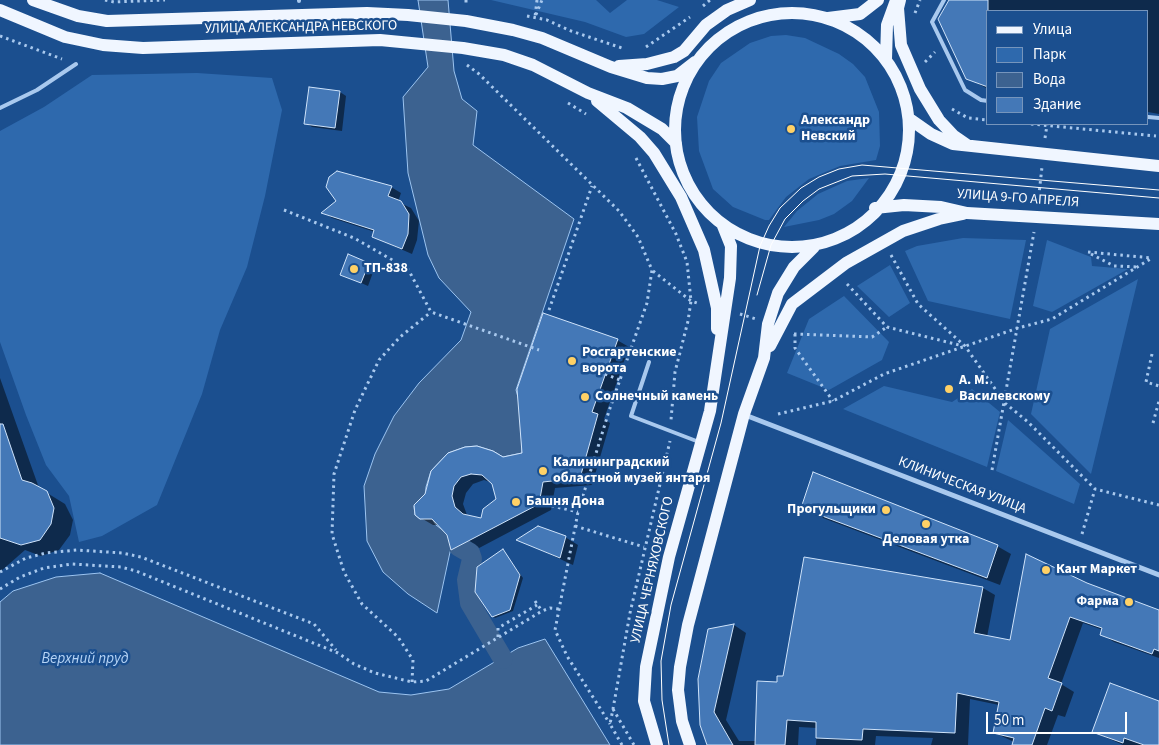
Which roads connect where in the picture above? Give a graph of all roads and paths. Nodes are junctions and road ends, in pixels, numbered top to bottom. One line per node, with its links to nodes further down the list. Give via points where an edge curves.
1 (33, 0): 27 (main road, УЛИЦА АЛЕКСАНДРА НЕВСКОГО, via 78,16 107,21 367,13 466,21 542,38)
2 (105, 0): 3 (path)
3 (165, 0)
4 (466, 0): 14 (path)
5 (537, 0): 6 (path, via 535,17)
6 (542, 0)
7 (710, 0): 15 (path)
8 (750, 0): 27 (main road, via 727,10 706,25 684,51 674,57 646,64)
9 (878, 0): 18 (main road, via 860,14)
10 (896, 0): 23 (main road, via 887,25)
11 (900, 0): 39 (main road, via 901,45 920,89 939,120)
12 (920, 0): 19 (path)
13 (944, 0): 29 (lane, via 932,22 965,90)
14 (466, 5)
15 (699, 9)
16 (0, 10): 28 (main road, УЛИЦА АЛЕКСАНДРА НЕВСКОГО, via 65,36 103,45 143,48 380,40 463,48 533,64)
17 (693, 15): 20 (path)
18 (828, 18): 22 (main road, УЛИЦА АЛЕКСАНДРА НЕВСКОГО, via 801,13 757,18 736,27); 23 (main road, via 868,39)
19 (915, 19)
20 (647, 47)
21 (921, 55): 26 (path)
22 (700, 58): 27 (main road, УЛИЦА АЛЕКСАНДРА НЕВСКОГО, via 677,76 662,80); 38 (main road, via 680,101)
23 (886, 59): 34 (main road, via 896,76)
24 (462, 61): 43 (path)
25 (76, 64): 32 (lane, via 37,90)
26 (923, 64)
27 (611, 67)
28 (588, 93): 38 (main road, УЛИЦА АЛЕКСАНДРА НЕВСКОГО, via 627,108 662,129); 67 (main road, via 640,136 654,153 691,217 704,250 717,308)
29 (986, 101)
30 (568, 103): 33 (path)
31 (946, 103): 35 (path, via 968,118)
32 (0, 108)
33 (592, 119)
34 (911, 120): 39 (main road, via 931,134); 44 (main road, via 906,168 895,187)
35 (986, 120)
36 (1047, 125): 37 (path); 41 (path)
37 (1156, 136)
38 (676, 143): 49 (main road, via 689,186)
39 (971, 148): 41 (main road)
40 (632, 152): 55 (path, via 682,248 687,262)
41 (1043, 154): 42 (main road); 47 (path)
42 (1159, 166)
43 (592, 186): 53 (path, via 620,211 638,236); 56 (path)
44 (876, 208): 46 (main road, УЛИЦА 9-ГО АПРЕЛЯ, via 904,205 942,207); 50 (main road, via 845,231)
45 (284, 210): 57 (path, via 354,238 408,269)
46 (968, 213): 47 (main road, УЛИЦА 9-ГО АПРЕЛЯ); 65 (main road, via 903,231 826,277 792,304)
47 (1036, 216): 48 (main road, УЛИЦА 9-ГО АПРЕЛЯ); 59 (path)
48 (1159, 224)
49 (723, 226): 50 (main road, via 762,243); 67 (main road, УЛИЦА ЧЕРНЯХОВСКОГО, via 731,246 730,278)
50 (814, 247): 65 (main road, via 794,267 778,293 768,324)
51 (890, 252): 62 (path, via 918,304)
52 (1140, 267): 52 (path, via 1152,258 1088,252 1114,266); 59 (path, via 1052,320)
53 (652, 270): 55 (path); 69 (path, via 647,303)
54 (847, 284): 58 (path)
55 (691, 301): 77 (path, via 675,372)
56 (549, 310)
57 (431, 312): 63 (path); 96 (path, via 400,337 380,360 355,410 334,474 332,534 344,572 362,604 398,637 413,660)
58 (888, 326): 61 (path, via 872,336); 62 (path)
59 (1018, 328): 62 (path); 73 (path)
60 (790, 332): 61 (path)
61 (795, 334): 71 (path, via 795,348)
62 (965, 346): 71 (path, via 884,374); 73 (path)
63 (539, 350)
64 (1152, 354): 70 (path, via 1146,382)
65 (764, 358): 74 (main road)
66 (649, 362): 77 (lane, via 631,416)
67 (718, 362): 78 (main road, УЛИЦА ЧЕРНЯХОВСКОГО)
68 (605, 374): 69 (path)
69 (620, 380): 83 (path)
70 (1159, 386)
71 (833, 401): 75 (path)
72 (1159, 401): 76 (path)
73 (1004, 403): 79 (path); 80 (path, via 1028,422)
74 (744, 414): 75 (street, КЛИНИЧЕСКАЯ УЛИЦА); 102 (main road, via 688,625 680,667 678,690 682,722)
75 (757, 419): 85 (street, КЛИНИЧЕСКАЯ УЛИЦА)
76 (1153, 423)
77 (671, 430): 78 (lane); 86 (path)
78 (701, 443): 101 (main road, УЛИЦА ЧЕРНЯХОВСКОГО, via 669,557 646,667 644,701)
79 (992, 470)
80 (1095, 489): 82 (path); 85 (path)
81 (539, 503): 83 (path)
82 (1159, 505)
83 (578, 512): 84 (path)
84 (575, 526): 86 (path); 92 (path)
85 (1079, 544): 88 (street, КЛИНИЧЕСКАЯ УЛИЦА)
86 (644, 547): 97 (path)
87 (0, 572): 95 (path, via 46,552 77,550 141,557 314,624)
88 (1159, 575)
89 (0, 589): 95 (path, via 44,568 72,564 121,567)
90 (534, 602): 91 (path)
91 (537, 605): 93 (path); 94 (path, via 498,628)
92 (559, 609): 93 (path, via 550,608); 98 (path, via 555,630 567,656)
93 (542, 612): 94 (path)
94 (498, 638): 96 (path, via 426,681)
95 (338, 653): 96 (path, via 375,673)
96 (412, 682)
97 (613, 709): 98 (path); 100 (path)
98 (610, 724): 99 (path)
99 (622, 745)
100 (634, 745)
101 (657, 745)
102 (690, 745)

